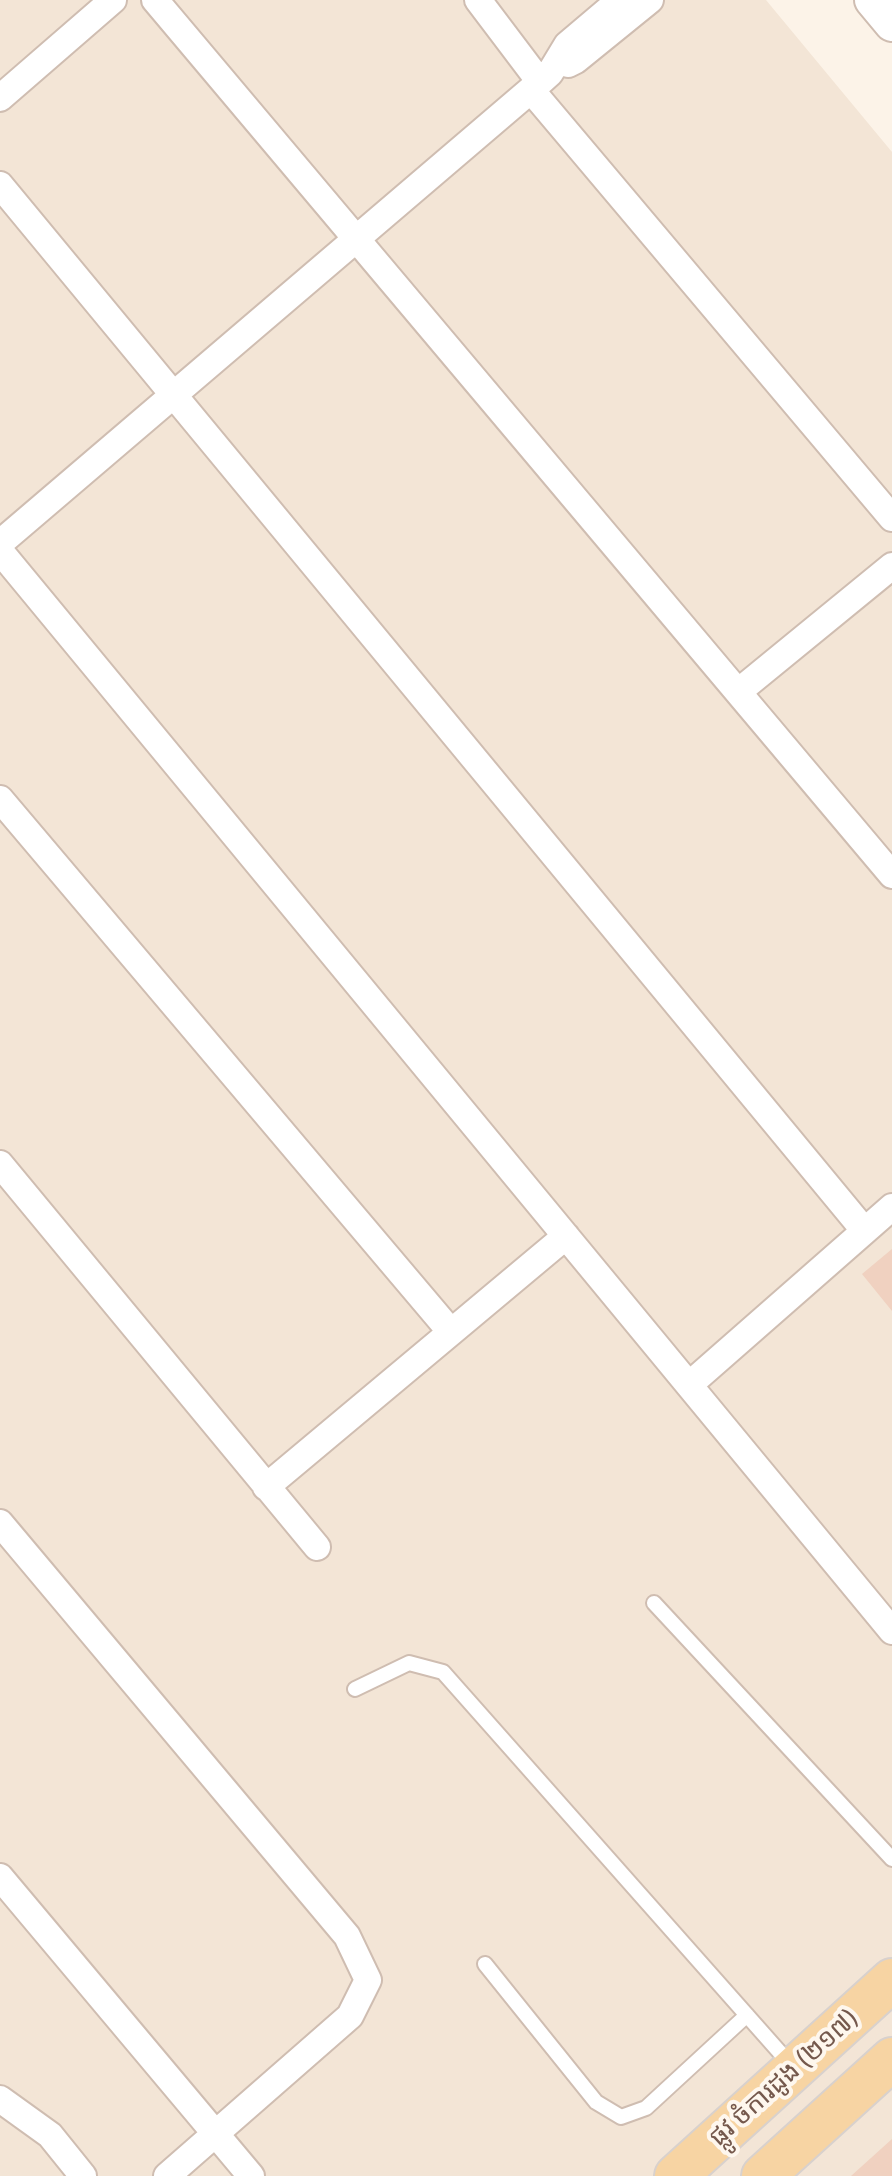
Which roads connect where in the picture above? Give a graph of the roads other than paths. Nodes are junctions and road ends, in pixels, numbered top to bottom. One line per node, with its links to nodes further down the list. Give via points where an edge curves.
1 (113, 0): 9 (street)
2 (155, 0): 11 (street)
3 (478, 0): 8 (street)
4 (620, 0): 8 (street, via 567,45)
5 (650, 0): 8 (street, via 576,60)
6 (872, 0): 7 (street)
7 (892, 24)
8 (540, 81): 11 (street); 13 (street)
9 (0, 98)
10 (0, 185): 12 (street)
11 (356, 239): 12 (street); 17 (street)
12 (174, 395): 14 (street); 22 (street)
13 (892, 518)
14 (0, 543)
15 (0, 551): 23 (street)
16 (892, 566): 17 (street)
17 (738, 692): 19 (street)
18 (0, 799): 24 (street)
19 (892, 875)
20 (0, 1164): 26 (street)
21 (892, 1207): 22 (street)
22 (864, 1230): 25 (street)
23 (566, 1236): 24 (street); 25 (street)
24 (451, 1332): 26 (street)
25 (689, 1385): 30 (street)
26 (266, 1487): 28 (street)
27 (0, 1523): 40 (street, via 347,1936 368,1980 350,2016)
28 (317, 1547)
29 (654, 1603): 32 (lane)
30 (892, 1631)
31 (355, 1689): 36 (lane, via 409,1663 443,1672)
32 (892, 1859)
33 (0, 1877): 40 (street)
34 (485, 1964): 36 (lane, via 596,2102 621,2117 646,2108)
35 (892, 1980): 38 (main road, ផ្លូវ ចំការដូង (២១៧))
36 (747, 2015): 38 (lane)
37 (892, 2059): 45 (main road)
38 (795, 2068): 44 (main road, ផ្លូវ ចំការដូង (២១៧))
39 (0, 2099): 41 (street, via 50,2135)
40 (215, 2133): 42 (street); 43 (street)
41 (83, 2176)
42 (167, 2176)
43 (251, 2176)
44 (676, 2176)
45 (763, 2176)

